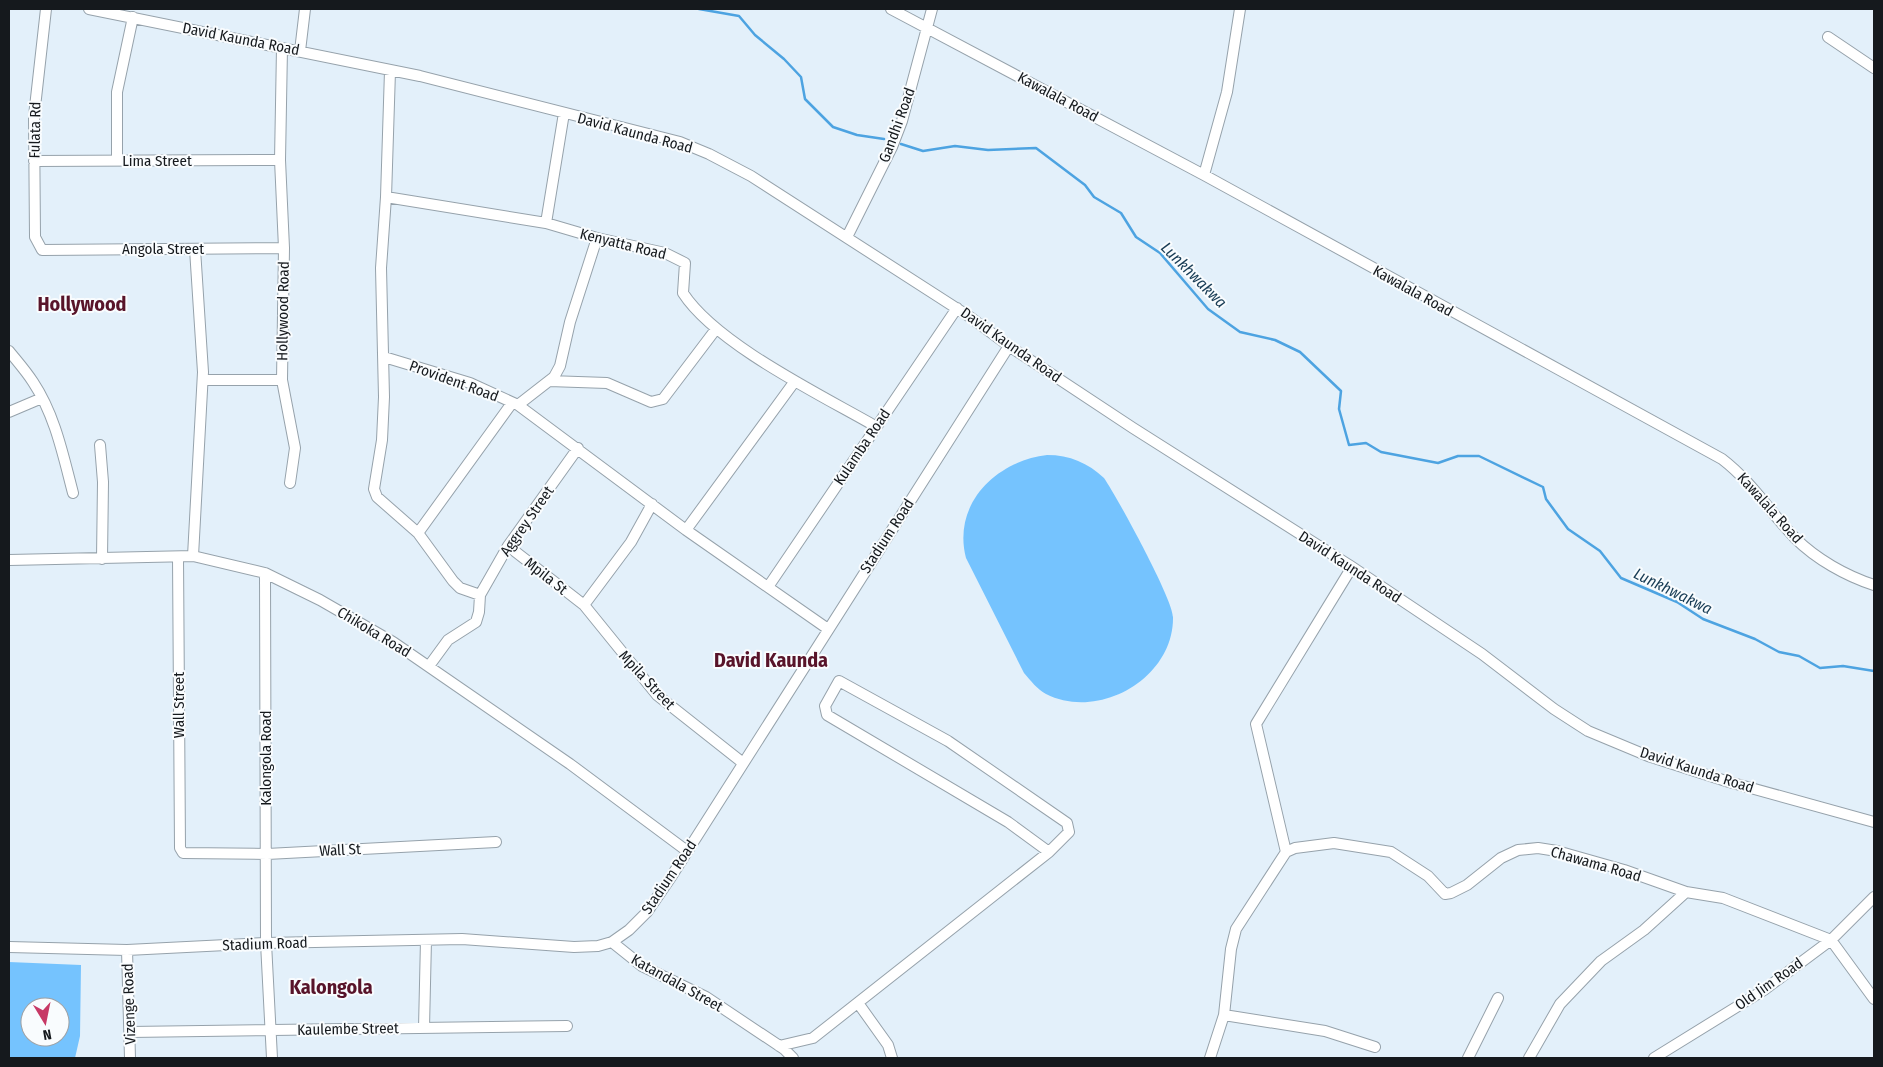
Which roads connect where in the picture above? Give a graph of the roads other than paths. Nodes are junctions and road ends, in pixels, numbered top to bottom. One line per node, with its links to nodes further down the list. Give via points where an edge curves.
1 (46, 9): 15 (street, Fulata Rd, via 34,108)
2 (89, 9): 7 (street, David Kaunda Road)
3 (305, 9): 11 (street)
4 (891, 9): 8 (street, Kawalala Road)
5 (932, 9): 8 (street, Gandhi Road)
6 (1240, 9): 18 (street, via 1227,92)
7 (133, 17): 10 (street, David Kaunda Road); 17 (street, via 117,92)
8 (928, 28): 18 (street, Kawalala Road); 21 (street, Gandhi Road, via 892,147)
9 (1828, 37): 12 (street)
10 (282, 48): 11 (street, David Kaunda Road); 16 (street, Hollywood Road)
11 (300, 50): 13 (street, David Kaunda Road)
12 (1874, 68)
13 (390, 71): 14 (street, David Kaunda Road); 19 (street)
14 (564, 113): 20 (street); 21 (street, David Kaunda Road, via 680,142 708,154 751,176)
15 (34, 160): 17 (street, Lima Street); 25 (street, Fulata Rd, via 35,237)
16 (280, 160): 17 (street, Lima Street); 23 (street, Hollywood Road)
17 (118, 161)
18 (1204, 175): 53 (street, Kawalala Road, via 1722,460 1742,474 1796,539 1827,563)
19 (386, 197): 20 (street, Kenyatta Road); 30 (street, via 380,268)
20 (546, 224): 22 (street, Kenyatta Road)
21 (847, 237): 26 (street, David Kaunda Road)
22 (597, 238): 27 (street, Kenyatta Road, via 665,253 681,260 686,268 683,293); 34 (street, via 570,322 560,366)
23 (284, 248): 24 (street, Angola Street); 32 (street, Hollywood Road)
24 (195, 249): 25 (street, Angola Street); 31 (street)
25 (42, 250)
26 (957, 308): 28 (street, David Kaunda Road); 38 (street, Kulamba Road)
27 (716, 329): 33 (street, Kenyatta Road); 34 (street, via 663,399 657,402 607,383)
28 (1009, 346): 51 (street, David Kaunda Road); 57 (street, Stadium Road)
29 (9, 351): 35 (street)
30 (384, 357): 36 (street, Provident Road, via 470,383); 45 (street, via 382,440 375,494)
31 (203, 380): 32 (street, Hollywood Road); 47 (street)
32 (282, 380): 41 (street, via 295,448)
33 (795, 380): 38 (street, Kenyatta Road); 44 (street)
34 (549, 381): 36 (street)
35 (42, 398): 37 (street); 42 (street, via 56,429)
36 (515, 404): 40 (street, Provident Road); 45 (street)
37 (9, 412)
38 (875, 426): 54 (street, Kulamba Road)
39 (100, 444): 49 (street)
40 (578, 448): 43 (street, Provident Road); 46 (street, Aggrey Street)
41 (290, 483)
42 (73, 493)
43 (652, 504): 44 (street, Provident Road); 56 (street, via 632,542)
44 (686, 530): 54 (street, Provident Road)
45 (418, 533): 55 (street, via 453,581 460,588)
46 (508, 546): 55 (street, Aggrey Street); 56 (street, Mpila St)
47 (193, 556): 48 (street, Chikoka Road); 52 (street, Chikoka Road)
48 (178, 557): 49 (street, Chikoka Road); 64 (street, Wall Street, via 180,848)
49 (102, 559): 50 (street, Chikoka Road)
50 (9, 560)
51 (1352, 567): 60 (street, David Kaunda Road, via 1482,654 1588,731 1648,756 1729,782); 66 (street, via 1256,724)
52 (265, 573): 58 (street, Chikoka Road, via 320,600); 65 (street, Kalongola Road)
53 (1874, 585)
54 (768, 587): 57 (street, Provident Road)
55 (480, 595): 58 (street, via 476,622 448,640)
56 (584, 605): 59 (street, Mpila Street, via 657,695)
57 (828, 629): 59 (street, Stadium Road)
58 (429, 666): 62 (street, Chikoka Road, via 570,764)
59 (743, 763): 62 (street, Stadium Road)
60 (1874, 822)
61 (496, 842): 65 (street, Wall St)
62 (687, 851): 71 (street, Stadium Road, via 647,912)
63 (1049, 852): 63 (street, via 1068,832 1068,823 948,742 839,681 825,706 827,715 1008,822); 77 (street)
64 (183, 853): 65 (street, Wall St)
65 (267, 854): 72 (street, Kalongola Road)
66 (1283, 856): 67 (street, Chawama Road, via 1296,848 1334,844 1391,852 1428,876 1445,894 1467,884 1501,858 1518,850 1538,848 1624,870); 78 (street, via 1236,929)
67 (1686, 892): 70 (street, Chawama Road, via 1723,898); 91 (street, via 1644,930 1601,961 1566,997)
68 (1874, 896): 70 (street, Old Jim Road)
69 (426, 940): 71 (street, Stadium Road, via 498,940 574,947); 72 (street, Stadium Road); 80 (street)
70 (1830, 940): 76 (street); 92 (street, Old Jim Road, via 1764,990)
71 (612, 942): 83 (street, Katandala Street, via 642,966 706,997)
72 (266, 944): 74 (street, Stadium Road); 81 (street, Kalongola Road)
73 (9, 947): 74 (street, Stadium Road)
74 (127, 950): 82 (street, Vizenge Road)
75 (1498, 998): 90 (street)
76 (1874, 999)
77 (858, 1003): 83 (street, via 813,1038); 88 (street, via 888,1045)
78 (1224, 1015): 84 (street, via 1325,1031); 89 (street)
79 (567, 1026): 80 (street, Kaulembe Street)
80 (424, 1028): 81 (street, Kaulembe Street)
81 (270, 1030): 82 (street, Kaulembe Street); 86 (street, Kalongola Road)
82 (130, 1032): 85 (street, Vizenge Road)
83 (779, 1046): 87 (street, Katandala Street)
84 (1374, 1047)
85 (130, 1058)
86 (272, 1058)
87 (793, 1058)
88 (892, 1058)
89 (1210, 1058)
90 (1468, 1058)
91 (1529, 1058)
92 (1654, 1058)

